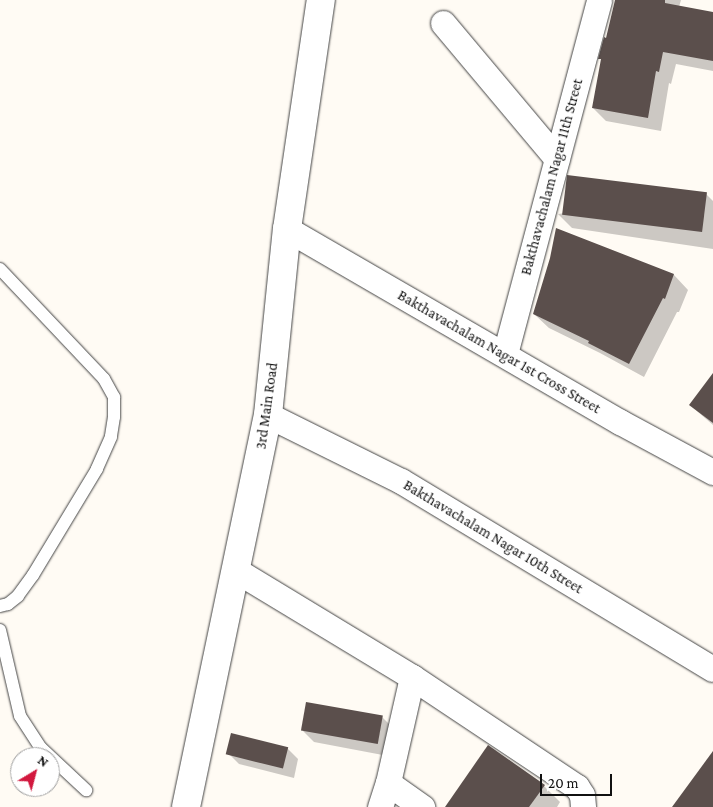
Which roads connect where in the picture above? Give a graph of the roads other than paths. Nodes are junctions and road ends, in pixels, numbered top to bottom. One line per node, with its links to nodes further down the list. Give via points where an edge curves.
1 (321, 0): 5 (street, 3rd Main Road)
2 (599, 0): 4 (street, Bakthavachalam Nagar 11th Street)
3 (443, 22): 4 (street)
4 (557, 159): 7 (street, Bakthavachalam Nagar 11th Street)
5 (287, 229): 7 (street, Bakthavachalam Nagar 1st Cross Street); 8 (street, 3rd Main Road)
6 (0, 268): 11 (lane, via 104,379 114,397 114,416 111,437 96,469 33,576 18,596)
7 (505, 354): 9 (street, Bakthavachalam Nagar 1st Cross Street)
8 (268, 415): 10 (street, 3rd Main Road); 13 (street, Bakthavachalam Nagar 10th Street, via 401,481)
9 (713, 472)
10 (237, 571): 14 (street); 17 (street, 3rd Main Road)
11 (0, 606)
12 (0, 630): 16 (lane, via 20,716 41,748)
13 (713, 670)
14 (412, 677): 15 (street); 20 (street, via 577,787)
15 (388, 784): 18 (street); 19 (street)
16 (86, 790)
17 (186, 807)
18 (380, 807)
19 (422, 807)
20 (583, 807)

